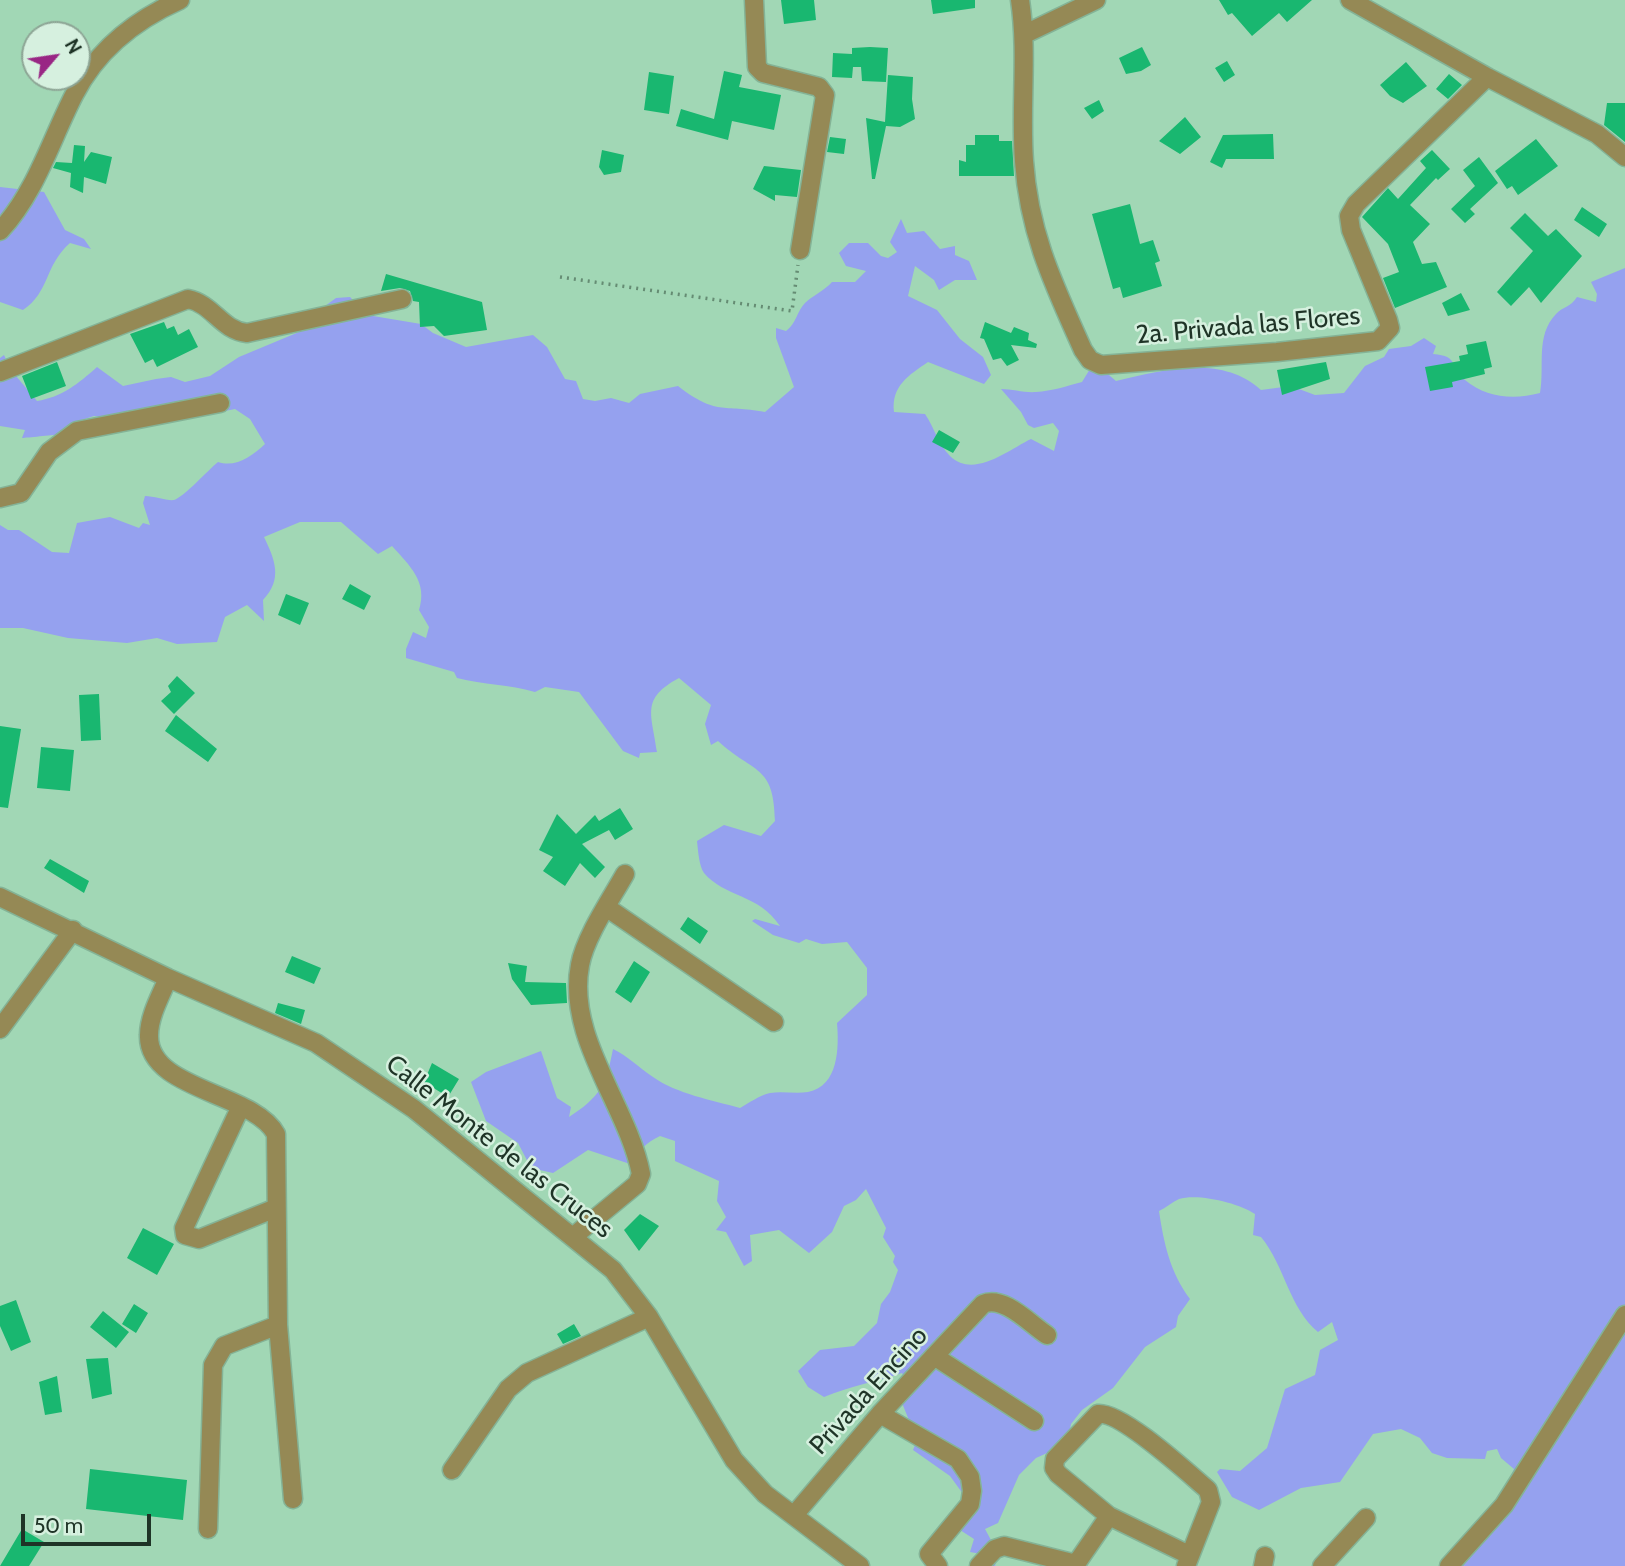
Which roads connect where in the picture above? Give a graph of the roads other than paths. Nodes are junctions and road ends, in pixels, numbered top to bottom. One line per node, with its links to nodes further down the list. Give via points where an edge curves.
1 (180, 0): 9 (street, via 122,33 99,58 75,93 20,210)
2 (754, 0): 10 (street, via 757,67 762,73 819,87 825,95)
3 (1020, 0): 6 (street, 2a. Privada las Flores)
4 (1096, 0): 6 (street)
5 (1350, 0): 7 (street)
6 (1025, 34): 7 (street, 2a. Privada las Flores, via 1024,159 1038,247 1083,350 1101,365 1277,352 1378,341 1386,336 1388,320 1350,230 1349,216)
7 (1486, 77): 8 (street, via 1597,134)
8 (1625, 156)
9 (0, 231)
10 (800, 250)
11 (402, 299): 12 (street, via 247,333 234,332 199,302 188,299)
12 (0, 372)
13 (220, 403): 14 (street, via 77,431 49,452 21,493)
14 (0, 498)
15 (625, 874): 17 (street)
16 (0, 897): 18 (street, Calle Monte de las Cruces)
17 (606, 907): 20 (street); 24 (street, via 580,963 577,992 589,1039 641,1174 637,1184)
18 (73, 930): 19 (street, Calle Monte de las Cruces); 21 (street)
19 (168, 978): 22 (street, via 148,1037 158,1061 172,1074); 24 (street, Calle Monte de las Cruces, via 316,1043 414,1109)
20 (774, 1022)
21 (0, 1029)
22 (241, 1106): 23 (street, via 264,1117 276,1135); 23 (street, via 184,1228 185,1235 200,1240)
23 (276, 1208): 27 (street)
24 (574, 1236): 26 (street, Calle Monte de las Cruces, via 613,1270)
25 (1625, 1315): 43 (street, via 1504,1505)
26 (649, 1317): 32 (street, via 527,1373 508,1389); 34 (street, Calle Monte de las Cruces, via 734,1460 765,1494)
27 (278, 1325): 33 (street); 37 (street, via 224,1346 213,1365)
28 (1047, 1335): 29 (street, Privada Encino, via 992,1300)
29 (934, 1356): 30 (street, Privada Encino); 31 (street)
30 (880, 1414): 34 (street, Privada Encino); 40 (street, via 958,1459 970,1477 970,1504 929,1554)
31 (1034, 1421)
32 (452, 1470)
33 (293, 1499)
34 (795, 1514): 39 (street, Calle Monte de las Cruces)
35 (1109, 1516): 38 (street); 38 (street, via 1054,1468 1055,1458 1091,1419 1105,1413 1208,1490 1211,1503); 41 (street, via 1076,1564 1004,1546)
36 (1366, 1518): 42 (street)
37 (208, 1529)
38 (1187, 1560)
39 (860, 1566)
40 (938, 1566)
41 (979, 1566)
42 (1322, 1566)
43 (1449, 1566)

